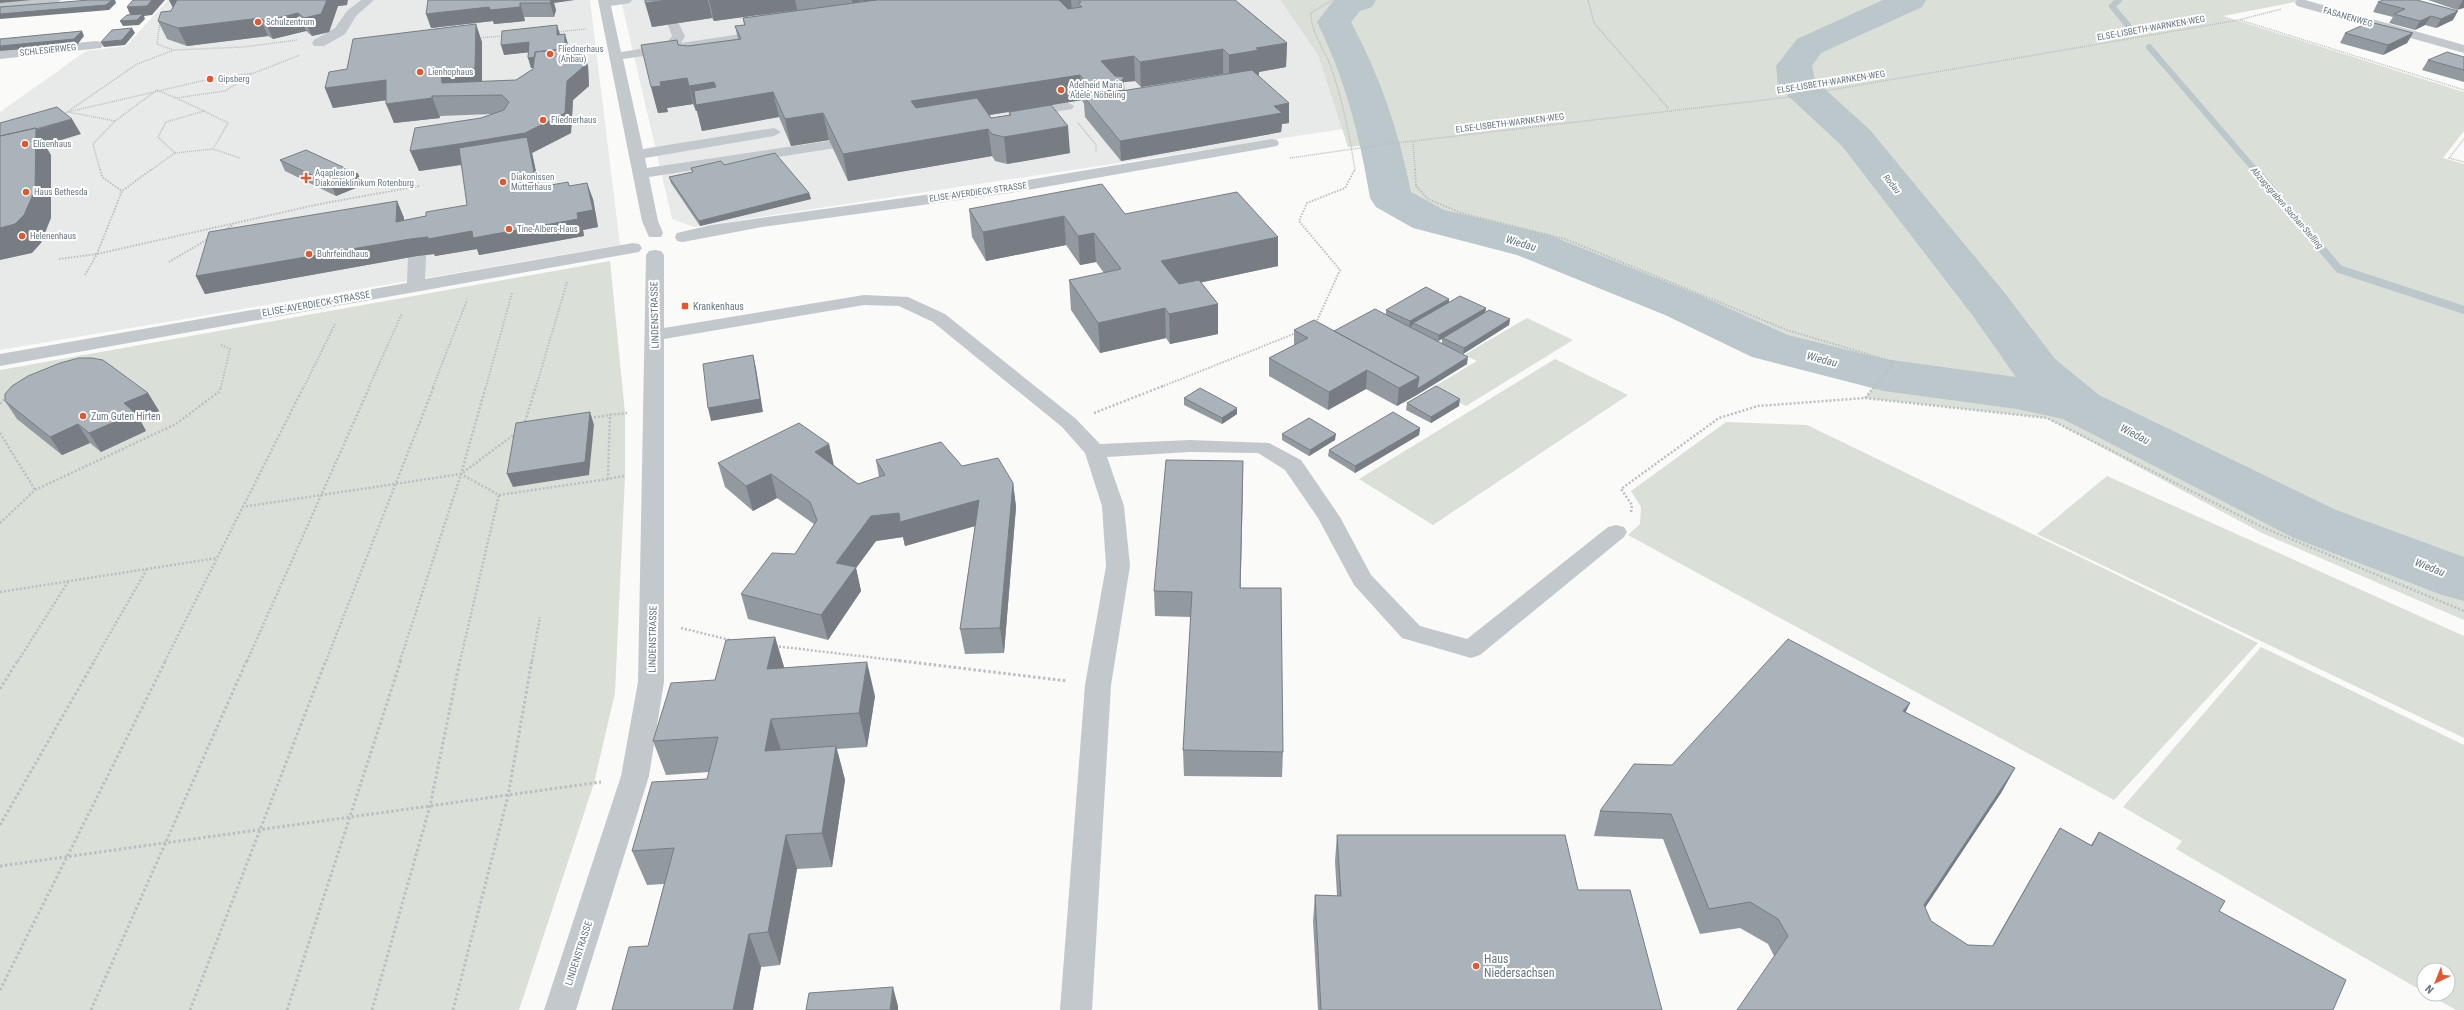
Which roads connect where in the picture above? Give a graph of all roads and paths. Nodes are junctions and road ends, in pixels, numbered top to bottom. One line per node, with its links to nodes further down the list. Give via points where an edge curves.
1 (55, 0): 9 (street)
2 (368, 0): 19 (street, via 351,14 340,31)
3 (626, 0): 7 (street)
4 (1332, 0): 69 (path, via 1311,13 1310,25 1328,56 1353,154 1355,172 1344,188 1307,203 1299,221 1340,270)
5 (1588, 0): 32 (path, via 1594,23)
6 (2325, 0): 8 (street)
7 (604, 2): 13 (street, LINDENSTRASSE)
8 (2301, 3): 11 (path, ELSE-LISBETH-WARNKEN-WEG); 22 (street, FASANENWEG)
9 (0, 4)
10 (176, 7): 23 (path, via 169,9 158,24 157,44)
11 (2239, 20): 29 (path); 32 (path, ELSE-LISBETH-WARNKEN-WEG, via 1790,97)
12 (674, 25): 21 (street, via 679,36)
13 (609, 28): 14 (path); 26 (street, LINDENSTRASSE)
14 (554, 32)
15 (783, 32): 21 (street)
16 (508, 36): 17 (path)
17 (476, 38)
18 (304, 40): 23 (path, via 243,47)
19 (318, 43)
20 (96, 46): 25 (street, SCHLESIERWEG)
21 (670, 48): 26 (street)
22 (2464, 49)
23 (174, 50): 34 (path, via 137,64)
24 (302, 54): 27 (path)
25 (0, 55)
26 (618, 56): 46 (street, LINDENSTRASSE)
27 (254, 73): 28 (path); 30 (path, via 225,92)
28 (157, 90): 30 (path); 34 (path); 37 (path)
29 (2464, 90)
30 (176, 98): 33 (path)
31 (1067, 106): 35 (street); 42 (path)
32 (1669, 109): 41 (path, ELSE-LISBETH-WARNKEN-WEG)
33 (204, 111): 44 (path, via 228,123); 45 (path, via 166,122 158,137)
34 (68, 112): 36 (path); 37 (path)
35 (1013, 114)
36 (62, 116)
37 (115, 121): 52 (path, via 93,144 102,177)
38 (774, 132): 46 (street)
39 (2464, 139): 49 (path, via 2449,158)
40 (1272, 142): 56 (street, ELISE-AVERDIECK-STRASSE, via 1010,188 762,222)
41 (1413, 142): 43 (path, ELSE-LISBETH-WARNKEN-WEG); 73 (path, via 1416,186 1428,199 1461,213 1565,239 1787,330 1894,362)
42 (1096, 145)
43 (1360, 148)
44 (213, 149): 45 (path); 47 (path)
45 (175, 153): 52 (path)
46 (638, 155): 50 (street, LINDENSTRASSE)
47 (240, 158)
48 (852, 160): 50 (street, via 849,142)
49 (2464, 162)
50 (641, 174): 56 (street, LINDENSTRASSE, via 650,221)
51 (419, 186): 53 (path)
52 (122, 191): 57 (path)
53 (235, 224): 54 (path); 57 (path)
54 (222, 231)
55 (209, 239): 60 (path)
56 (662, 246): 63 (street, ELISE-AVERDIECK-STRASSE); 71 (street, LINDENSTRASSE, via 653,304)
57 (96, 254): 59 (path); 62 (path)
58 (417, 256): 65 (street)
59 (59, 259)
60 (169, 262)
61 (570, 274): 78 (path, via 523,427)
62 (85, 275)
63 (477, 275): 65 (street, ELISE-AVERDIECK-STRASSE); 85 (path)
64 (514, 285): 83 (path)
65 (416, 286): 66 (street, ELISE-AVERDIECK-STRASSE)
66 (347, 298): 68 (street, ELISE-AVERDIECK-STRASSE); 89 (path)
67 (404, 309): 88 (path)
68 (231, 318): 72 (street, ELISE-AVERDIECK-STRASSE); 86 (path, via 214,342 230,349 220,391 176,424)
69 (1315, 325)
70 (1301, 331): 77 (path)
71 (655, 335): 74 (street, LINDENSTRASSE); 77 (street, via 864,300 902,301 938,318)
72 (0, 360)
73 (1865, 398): 91 (path, via 1758,406 1719,418 1621,489 1632,505 1630,521); 96 (path, via 2047,418 2262,527)
74 (654, 409): 75 (path); 82 (street, LINDENSTRASSE)
75 (610, 415): 76 (path); 84 (path)
76 (586, 418)
77 (1069, 422): 81 (street)
78 (531, 426)
79 (517, 432): 83 (path)
80 (0, 433): 86 (path)
81 (1095, 450): 91 (street, via 1190,446 1262,447 1293,465 1329,517 1362,579 1411,632 1471,649); 101 (street, via 1113,506 1118,566)
82 (654, 472): 84 (path); 98 (street, LINDENSTRASSE)
83 (461, 474): 85 (path); 87 (path); 106 (path)
84 (608, 479): 87 (path)
85 (397, 484): 88 (path); 108 (path)
86 (35, 490): 90 (path)
87 (499, 495): 105 (path, via 470,612)
88 (320, 496): 89 (path); 109 (path)
89 (242, 507): 92 (path)
90 (0, 523)
91 (1616, 532)
92 (217, 558): 93 (path); 110 (path)
93 (147, 569): 94 (path); 107 (path)
94 (68, 581): 95 (path); 102 (path)
95 (0, 592)
96 (2464, 611)
97 (540, 617): 104 (path)
98 (652, 620): 99 (path); 103 (street, LINDENSTRASSE, via 651,682)
99 (736, 641)
100 (767, 645): 101 (path)
101 (1098, 685): 119 (street)
102 (0, 689)
103 (635, 776): 104 (path); 118 (street, LINDENSTRASSE)
104 (508, 796): 105 (path); 117 (path)
105 (430, 806): 106 (path); 116 (path)
106 (349, 818): 108 (path); 115 (path)
107 (0, 825)
108 (260, 830): 109 (path); 114 (path)
109 (165, 843): 110 (path); 113 (path)
110 (66, 857): 111 (path); 112 (path)
111 (0, 866)
112 (0, 990)
113 (91, 1010)
114 (190, 1010)
115 (287, 1010)
116 (372, 1010)
117 (453, 1010)
118 (560, 1010)
119 (1076, 1010)

